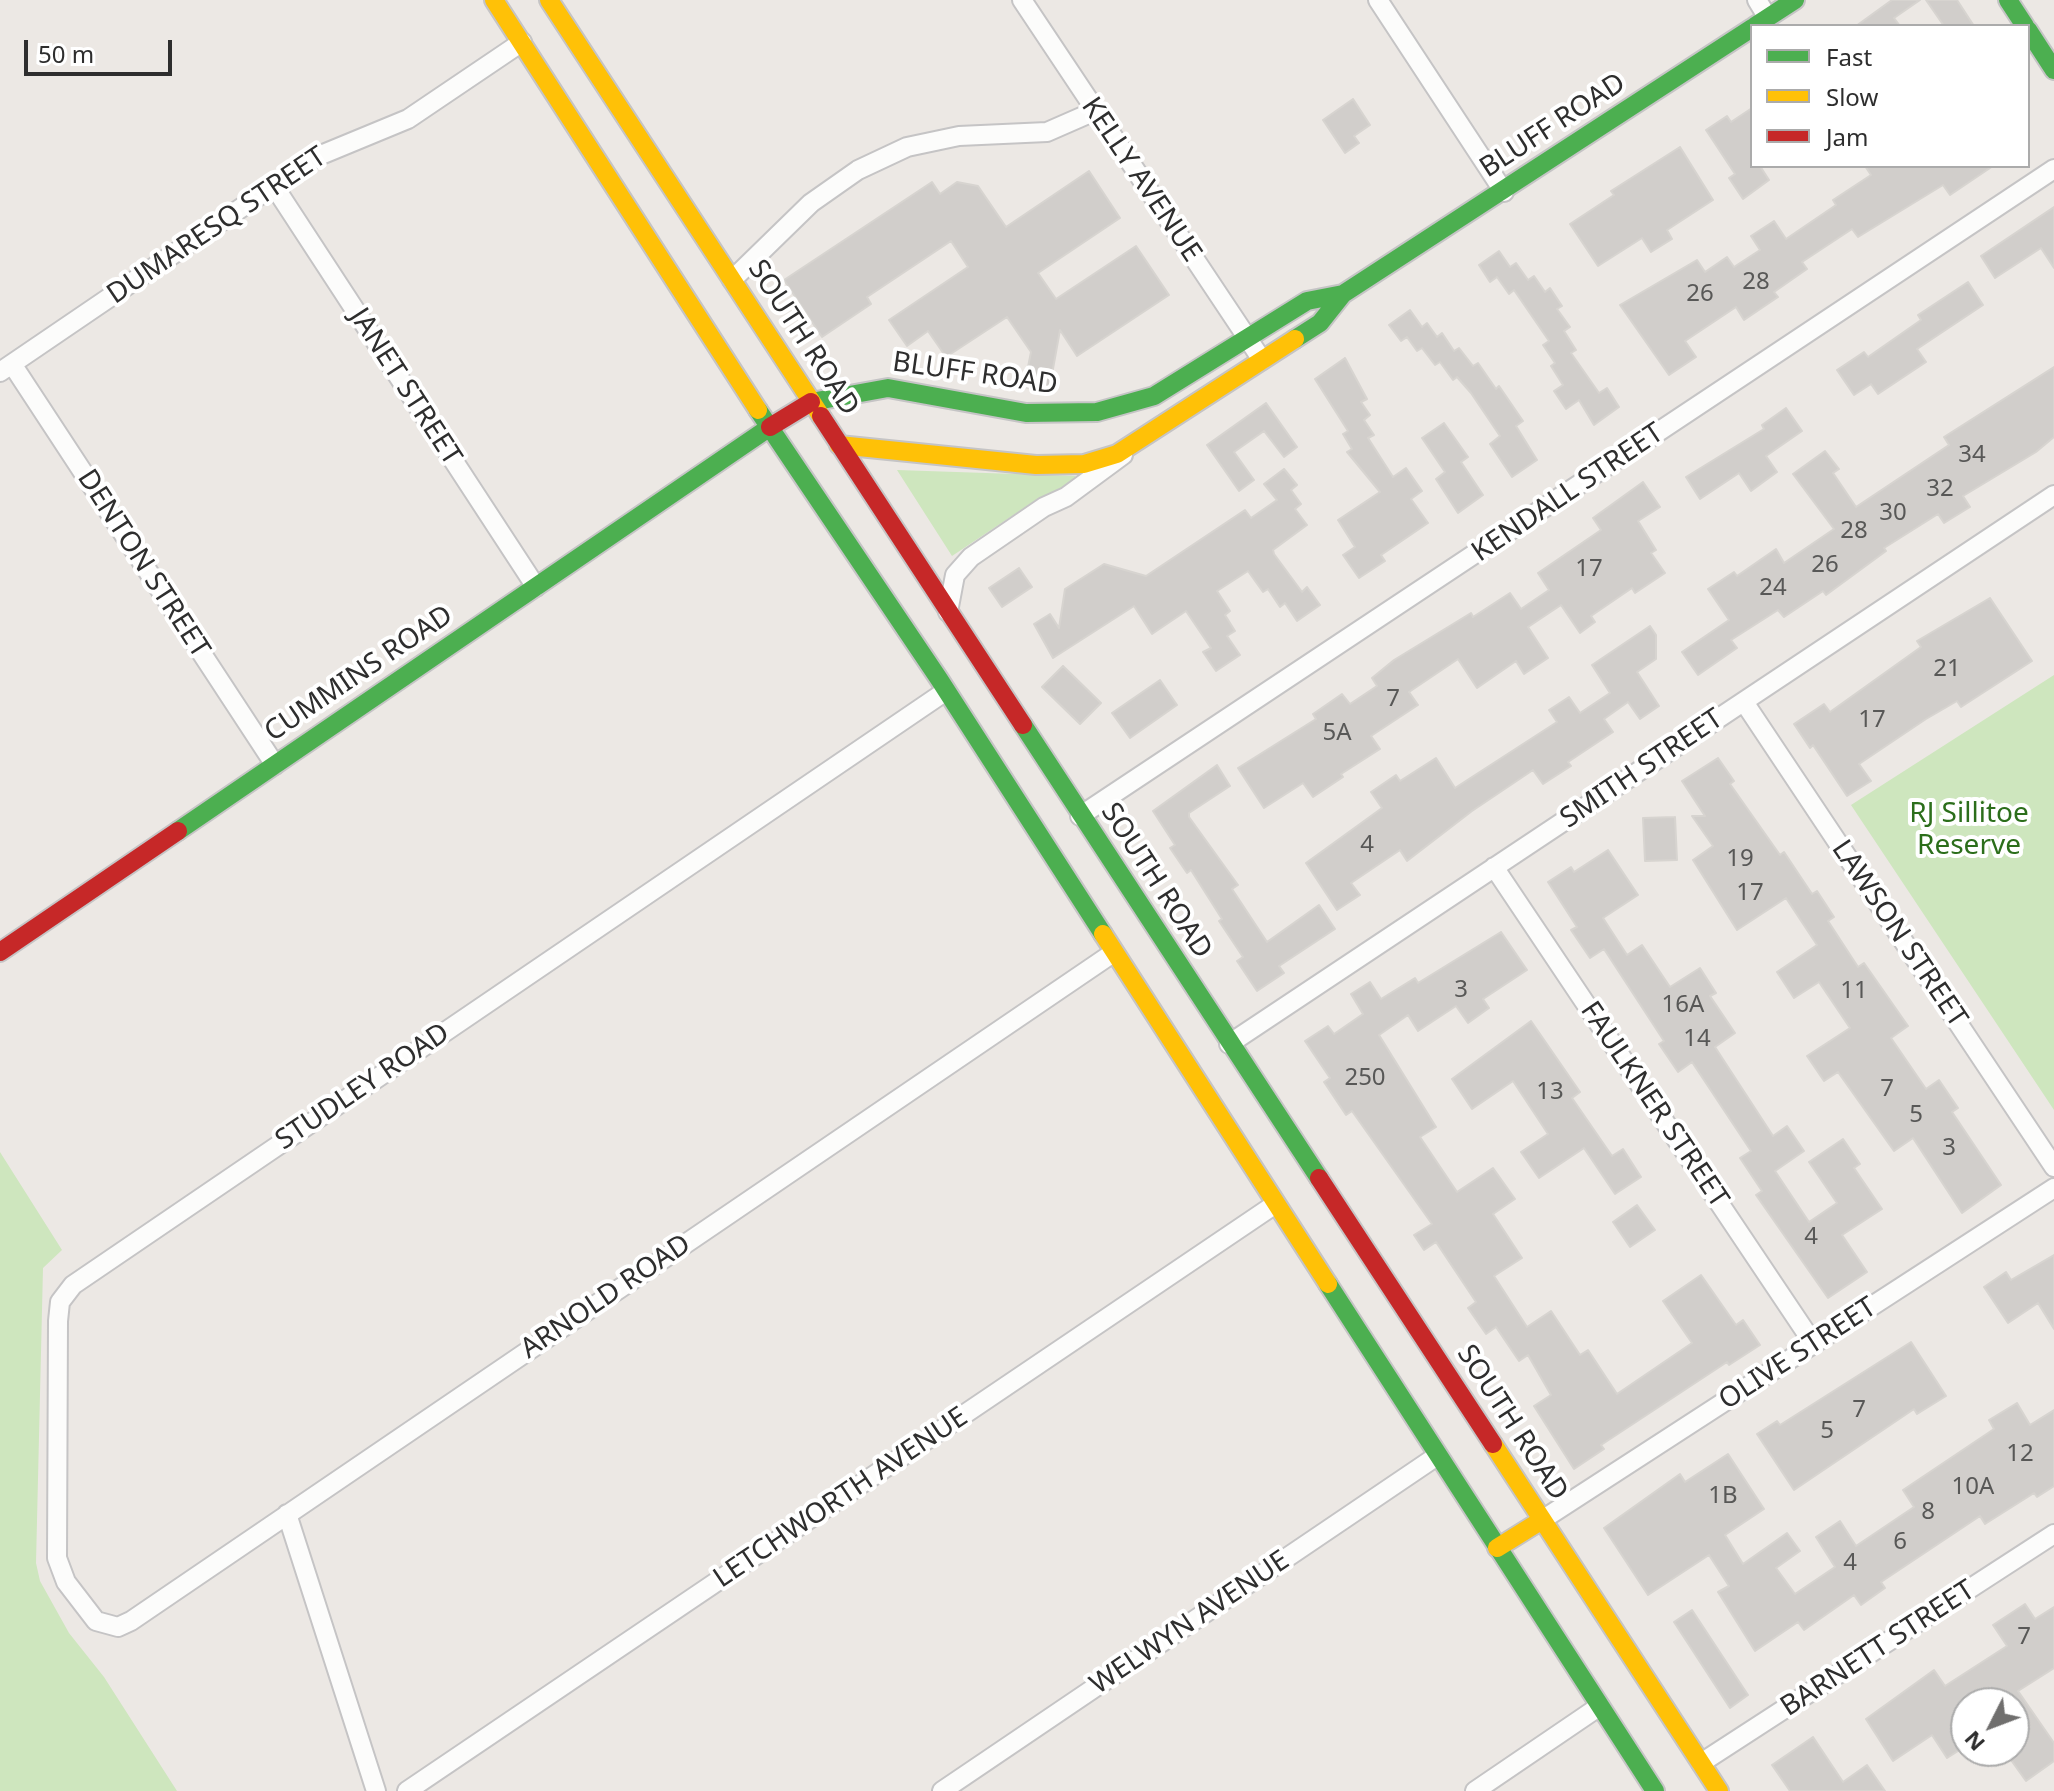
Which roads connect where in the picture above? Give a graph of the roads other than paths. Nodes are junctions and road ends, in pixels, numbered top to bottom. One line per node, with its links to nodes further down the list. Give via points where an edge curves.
1 (494, 0): 12 (main road, SOUTH ROAD)
2 (549, 0): 18 (main road, SOUTH ROAD)
3 (1022, 0): 14 (street, KELLY AVENUE)
4 (1378, 0): 17 (street)
5 (1757, 0): 8 (street)
6 (1795, 0): 8 (main road, BLUFF ROAD)
7 (2008, 0): 9 (main road)
8 (1758, 24)
9 (2023, 24)
10 (1750, 29): 17 (main road, BLUFF ROAD)
11 (2030, 34): 13 (main road)
12 (522, 42): 16 (street, DUMARESQ STREET, via 408,119 328,150); 24 (main road, SOUTH ROAD)
13 (2054, 70)
14 (1095, 111): 18 (street, via 1047,132 959,136 907,147 858,170 811,203); 20 (street, KELLY AVENUE)
15 (2054, 169): 34 (street, KENDALL STREET)
16 (274, 186): 22 (street, DUMARESQ STREET); 29 (street, JANET STREET)
17 (1504, 192): 19 (main road, BLUFF ROAD)
18 (732, 280): 23 (main road, SOUTH ROAD)
19 (1343, 294): 20 (main road, BLUFF ROAD, via 1307,301); 21 (main road, BLUFF ROAD, via 1320,323)
20 (1247, 337): 21 (street, KELLY AVENUE); 23 (main road, BLUFF ROAD, via 1154,396 1097,412 1026,413 888,388)
21 (1262, 360): 25 (main road, BLUFF ROAD)
22 (6, 368): 33 (street, DENTON STREET)
23 (811, 402): 24 (main road, CUMMINS ROAD); 26 (main road, SOUTH ROAD)
24 (774, 434): 26 (main road, BLUFF ROAD); 28 (main road, SOUTH ROAD); 29 (main road, CUMMINS ROAD, via 751,444)
25 (1138, 442): 26 (main road, BLUFF ROAD, via 1108,458 1063,465); 30 (street, BLUFF ROAD, via 1098,475 966,561 954,580)
26 (839, 445): 28 (main road, SOUTH ROAD)
27 (2054, 495): 32 (street, SMITH STREET)
28 (896, 577): 30 (main road, SOUTH ROAD); 31 (main road, SOUTH ROAD)
29 (536, 587): 33 (main road, CUMMINS ROAD)
30 (947, 613): 34 (main road, SOUTH ROAD)
31 (946, 691): 34 (main road, SOUTH ROAD); 48 (street, STUDLEY ROAD, via 62,1297 57,1558 66,1582)
32 (1744, 702): 35 (street, SMITH STREET); 39 (street, LAWSON STREET)
33 (275, 765): 36 (main road, CUMMINS ROAD)
34 (1060, 828): 37 (main road, SOUTH ROAD); 38 (main road, SOUTH ROAD)
35 (1494, 867): 38 (street, SMITH STREET); 42 (street, FAULKNER STREET)
36 (0, 952)
37 (1113, 953): 41 (main road, SOUTH ROAD); 44 (street, ARNOLD ROAD)
38 (1229, 1044): 45 (main road, SOUTH ROAD)
39 (2054, 1167)
40 (2054, 1188): 42 (street, OLIVE STREET)
41 (1274, 1205): 43 (main road, SOUTH ROAD); 52 (street, LETCHWORTH AVENUE)
42 (1813, 1343): 45 (street, OLIVE STREET)
43 (1437, 1456): 47 (main road, SOUTH ROAD); 53 (street, WELWYN AVENUE)
44 (287, 1514): 48 (street, ARNOLD ROAD, via 126,1624 110,1627); 51 (street)
45 (1542, 1520): 47 (main road); 50 (main road, SOUTH ROAD)
46 (2054, 1534): 50 (street, BARNETT STREET)
47 (1497, 1548): 49 (main road, SOUTH ROAD)
48 (96, 1621)
49 (1600, 1706): 54 (street); 55 (main road, SOUTH ROAD)
50 (1701, 1763): 56 (main road, SOUTH ROAD)
51 (376, 1791)
52 (407, 1791)
53 (942, 1791)
54 (1475, 1791)
55 (1655, 1791)
56 (1719, 1791)

